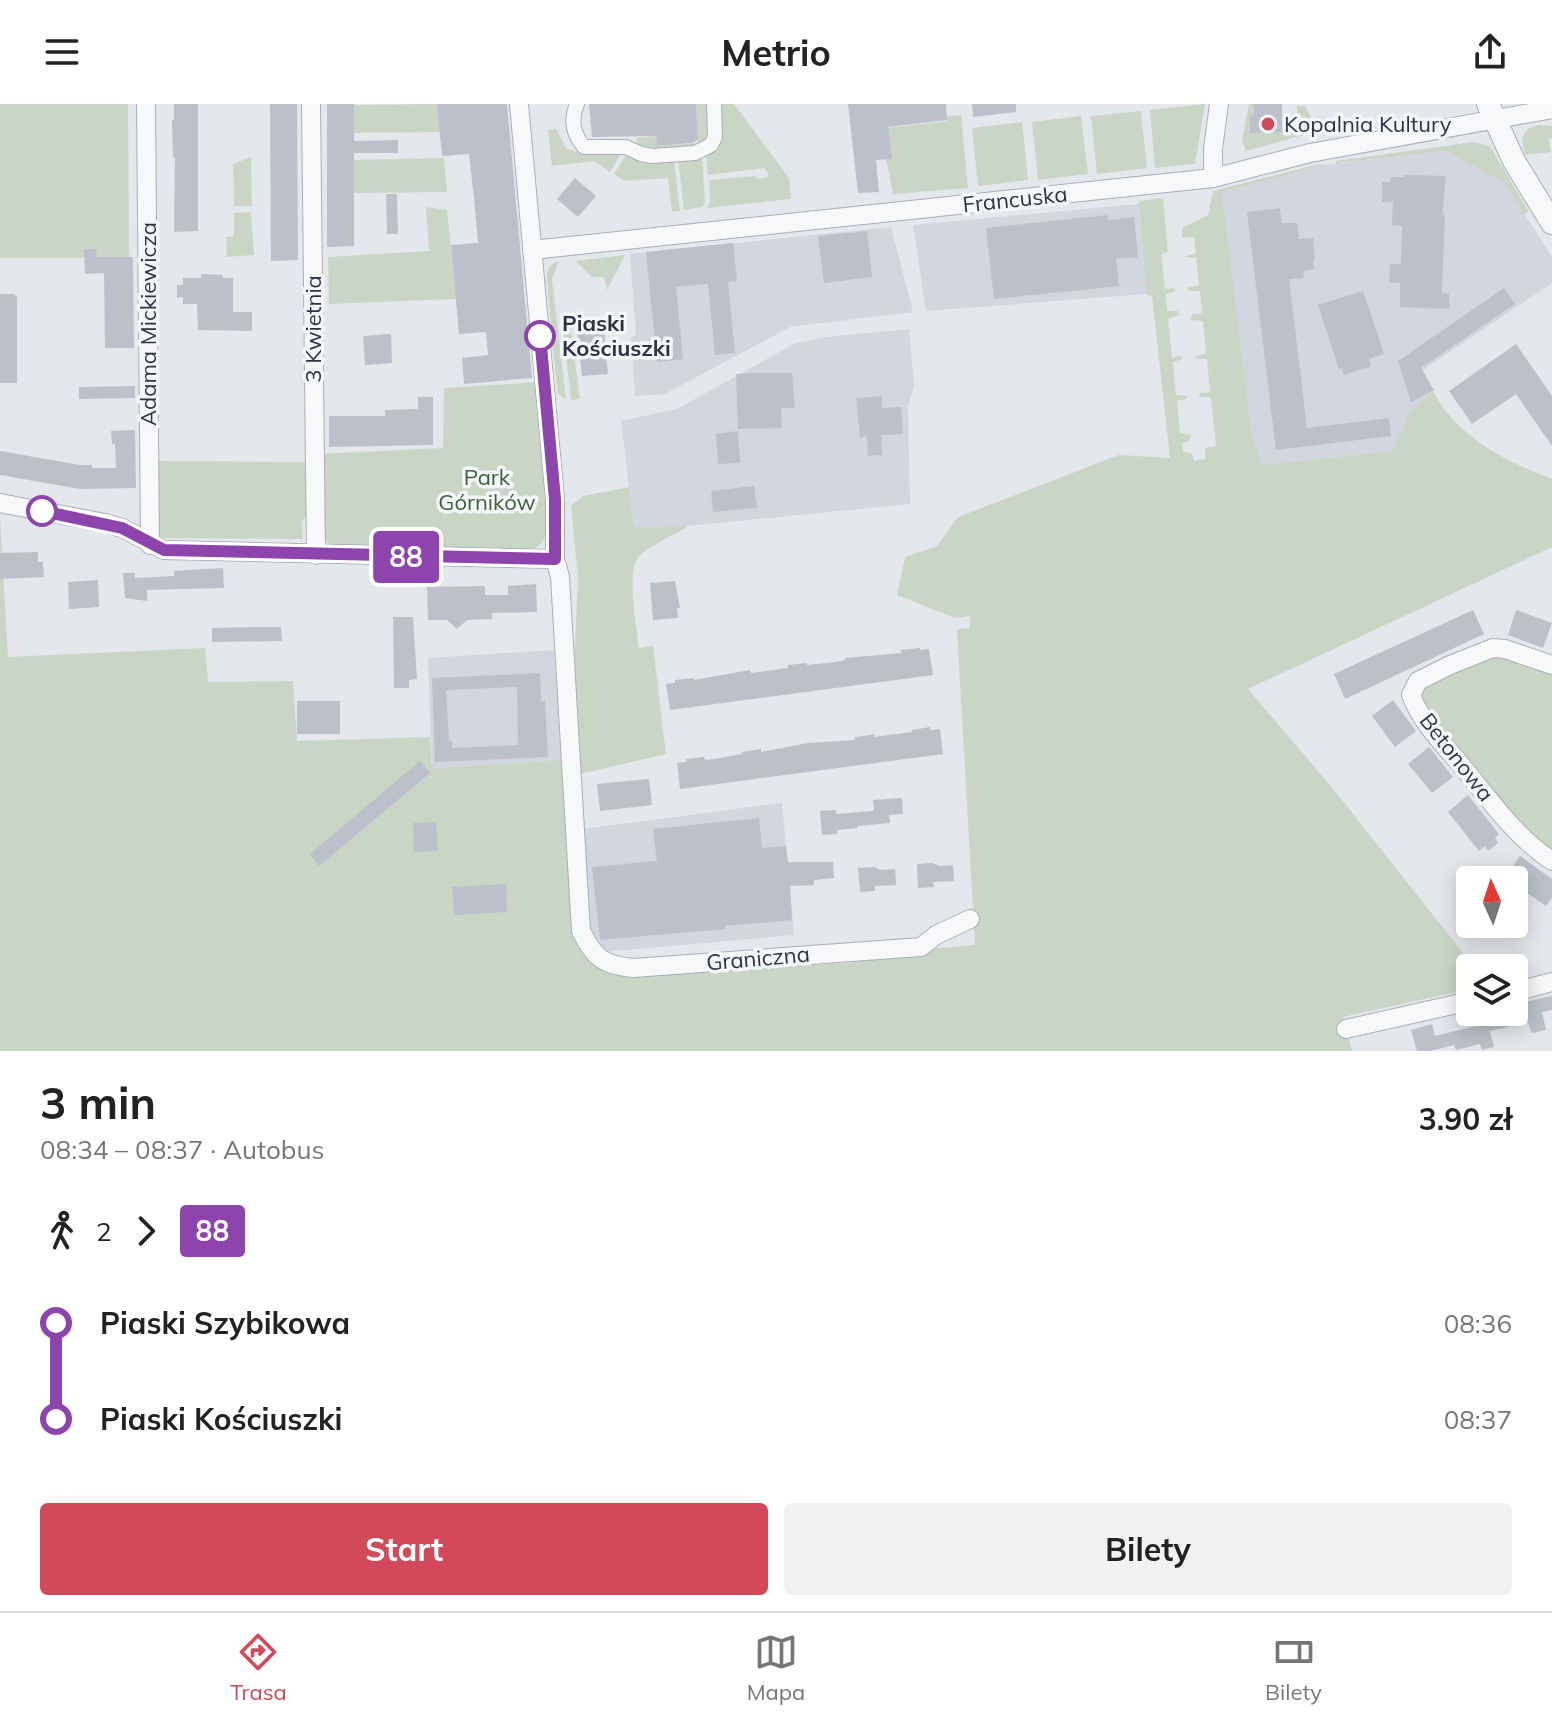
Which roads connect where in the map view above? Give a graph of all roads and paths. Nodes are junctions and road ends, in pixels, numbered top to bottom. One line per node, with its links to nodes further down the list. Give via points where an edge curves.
1 (146, 104): 15 (street, Adama Mickiewicza)
2 (311, 104): 16 (street, 3 Kwietnia)
3 (519, 104): 13 (street)
4 (577, 104): 9 (street)
5 (714, 104): 9 (street, via 715,137 695,153 652,156 626,147 584,147)
6 (1219, 104): 11 (street)
7 (1552, 109): 8 (street, Francuska)
8 (1490, 112): 11 (street, Francuska); 12 (street)
9 (573, 124): 10 (street)
10 (556, 125)
11 (1213, 178): 13 (street, Francuska)
12 (1552, 223)
13 (532, 250): 17 (street, via 554,490)
14 (0, 503): 15 (street, via 105,523)
15 (150, 545): 16 (street, via 176,551)
16 (316, 555): 17 (street)
17 (555, 559): 20 (street, Graniczna, via 581,931 591,952 603,962 633,968 921,947)
18 (1552, 665): 19 (street, Betonowa, via 1505,649 1488,649 1418,681 1411,695 1440,740 1516,832)
19 (1552, 861)
20 (970, 919)
21 (1552, 982): 22 (street)
22 (1528, 988)
23 (1456, 1004): 24 (street)
24 (1346, 1029)

